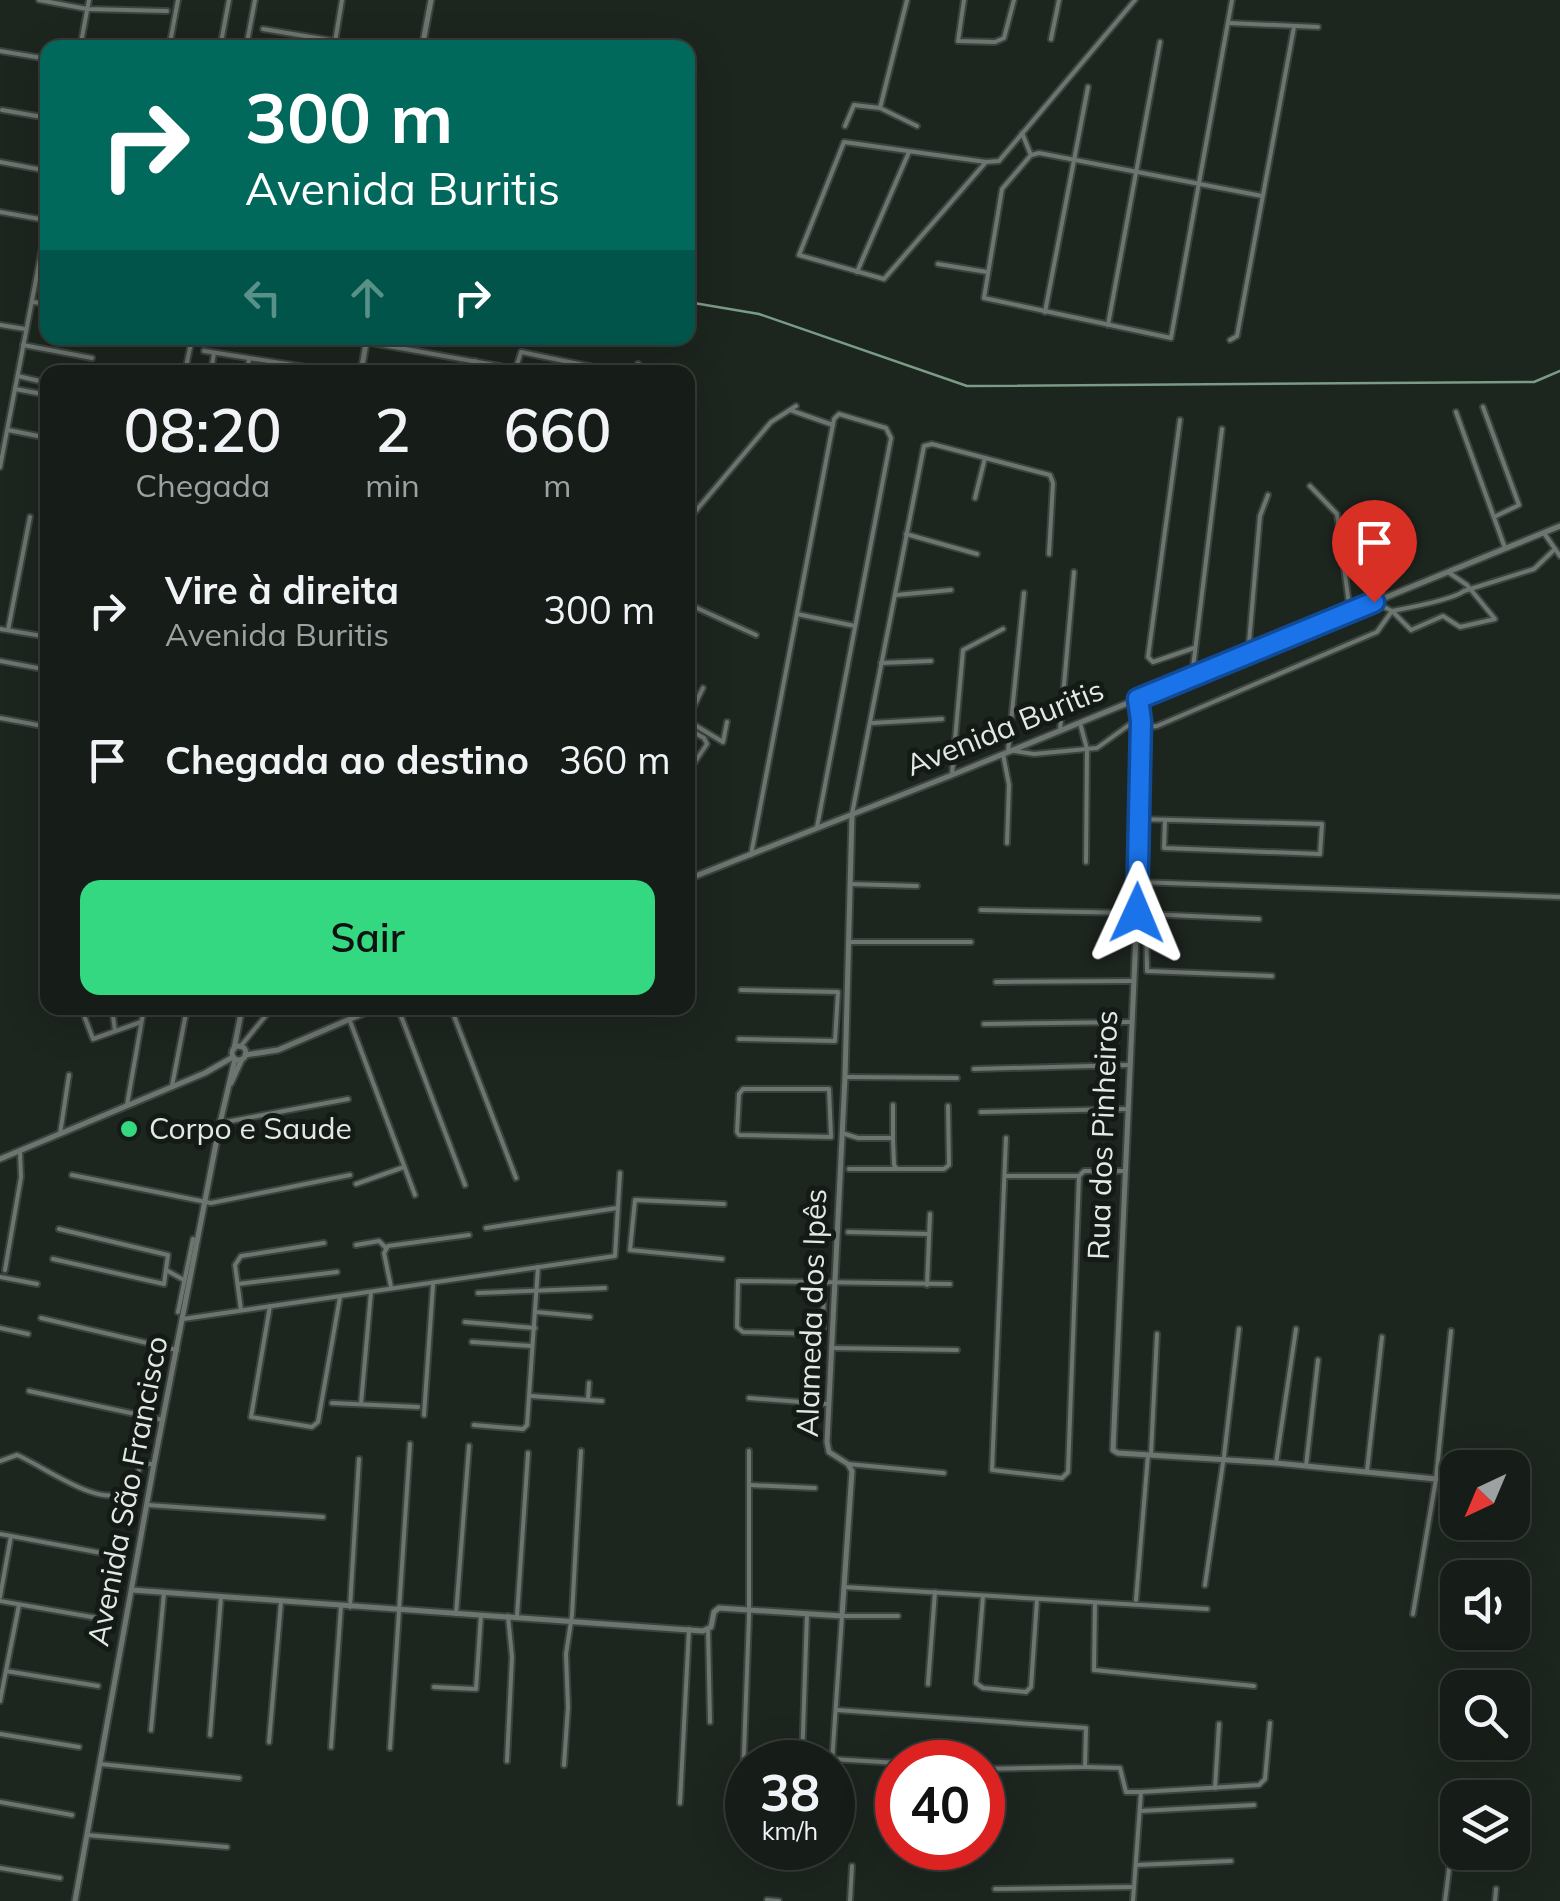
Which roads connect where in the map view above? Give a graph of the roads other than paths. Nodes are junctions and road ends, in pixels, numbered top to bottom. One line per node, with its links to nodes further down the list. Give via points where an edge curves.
1 (39, 0): 14 (street)
2 (89, 0): 14 (street)
3 (178, 0): 21 (street)
4 (229, 0): 22 (street)
5 (255, 0): 23 (street)
6 (342, 0): 25 (street)
7 (431, 0): 26 (street)
8 (907, 0): 32 (street)
9 (964, 0): 10 (street, via 958,40 1003,40)
10 (1014, 0)
11 (1059, 0): 27 (street)
12 (1135, 0): 37 (street)
13 (1232, 0): 16 (street)
14 (87, 8): 15 (street); 20 (street)
15 (167, 11)
16 (1229, 23): 17 (street); 45 (street)
17 (1294, 27): 18 (street); 46 (street)
18 (1318, 28)
19 (263, 30): 24 (street)
20 (81, 40)
21 (170, 40)
22 (222, 40)
23 (248, 40)
24 (314, 40)
25 (335, 40)
26 (424, 40)
27 (1050, 40)
28 (1160, 42): 44 (street)
29 (0, 51): 30 (street)
30 (40, 58)
31 (1088, 87): 40 (street)
32 (880, 108): 35 (street, via 856,104); 36 (street)
33 (2, 110): 34 (street)
34 (40, 117)
35 (845, 126)
36 (917, 126)
37 (1022, 133): 39 (street); 42 (street, via 998,160)
38 (910, 151): 42 (street); 51 (street); 51 (street, via 848,141 839,148 798,252)
39 (1031, 155): 40 (street); 52 (street, via 1002,190)
40 (1074, 161): 44 (street); 55 (street)
41 (0, 162): 43 (street)
42 (986, 162): 51 (street, via 887,277)
43 (40, 170)
44 (1136, 173): 45 (street); 57 (street)
45 (1200, 184): 46 (street); 57 (street, via 1171,338)
46 (1262, 196): 59 (street, via 1238,336)
47 (0, 212): 48 (street)
48 (40, 218)
49 (938, 264): 52 (street)
50 (40, 268): 53 (street)
51 (857, 272)
52 (987, 272): 55 (street, via 988,300)
53 (32, 301): 54 (street); 58 (street)
54 (40, 302)
55 (1045, 312): 57 (street)
56 (0, 325): 58 (street)
57 (1108, 326)
58 (26, 329): 60 (street)
59 (1230, 340)
60 (23, 345): 64 (street); 77 (street)
61 (391, 345): 66 (street)
62 (204, 351): 63 (street)
63 (214, 353): 65 (street); 69 (street)
64 (92, 358)
65 (249, 360): 68 (street); 70 (street)
66 (475, 362): 72 (street); 73 (street)
67 (575, 362): 74 (street, via 521,352); 75 (street); 76 (street)
68 (273, 364): 71 (street)
69 (212, 365)
70 (248, 365)
71 (281, 365)
72 (474, 365)
73 (487, 365)
74 (517, 365)
75 (574, 365)
76 (589, 365)
77 (18, 376): 78 (street); 79 (street)
78 (40, 382)
79 (15, 389): 80 (street); 88 (street)
80 (40, 394)
81 (796, 406): 83 (street)
82 (1483, 408): 99 (street, via 1520,506)
83 (788, 410): 86 (street); 96 (street)
84 (1456, 412): 99 (street)
85 (1180, 420): 126 (street, via 1148,658)
86 (833, 425): 119 (street); 120 (street, via 841,414 891,434)
87 (1222, 429): 126 (street)
88 (7, 430): 89 (street); 90 (street)
89 (40, 436)
90 (2, 449): 92 (street)
91 (985, 458): 95 (street); 102 (street, via 926,444); 106 (street, via 1053,478)
92 (0, 466)
93 (1310, 486): 118 (street, via 1337,514)
94 (1268, 495): 127 (street, via 1260,516)
95 (975, 498)
96 (695, 512)
97 (1368, 514): 114 (street)
98 (30, 516): 122 (street)
99 (1494, 517): 103 (street)
100 (1560, 526): 101 (street, Avenida Buritis)
101 (1544, 533): 103 (street, Avenida Buritis); 104 (street)
102 (906, 534): 105 (street); 113 (street)
103 (1505, 548): 109 (street, Avenida Buritis)
104 (1555, 548): 107 (street); 111 (street, via 1534,569)
105 (977, 554)
106 (1048, 554)
107 (1560, 556)
108 (1074, 572): 145 (street)
109 (1448, 572): 111 (street); 114 (street, Avenida Buritis)
110 (952, 590): 113 (street)
111 (1471, 590): 117 (street); 117 (street, via 1496,619 1460,627 1443,616 1411,630)
112 (1024, 592): 148 (street)
113 (894, 595): 130 (street)
114 (1382, 600): 115 (street, Avenida Buritis)
115 (1374, 602): 117 (street); 118 (street, Avenida Buritis)
116 (695, 607): 124 (street)
117 (1392, 611): 144 (street, via 1377,632)
118 (1350, 612): 127 (street, Avenida Buritis)
119 (797, 614): 120 (street); 156 (street)
120 (855, 626): 154 (street)
121 (0, 629): 122 (street)
122 (8, 630): 125 (street)
123 (1002, 630): 150 (street, via 963,650)
124 (756, 635)
125 (40, 636)
126 (1194, 648): 132 (street)
127 (1248, 654): 132 (street, Avenida Buritis)
128 (931, 660): 130 (street)
129 (0, 661): 131 (street)
130 (881, 663): 141 (street)
131 (40, 668)
132 (1192, 676): 134 (street, Avenida Buritis)
133 (703, 688): 135 (street)
134 (1138, 699): 136 (street, Rua dos Pinheiros); 140 (street, Avenida Buritis)
135 (695, 705)
136 (1140, 717): 144 (street, Rua dos Pinheiros); 147 (street)
137 (0, 718): 143 (street)
138 (942, 720): 141 (street)
139 (728, 722): 142 (street, via 723,742)
140 (1080, 722): 145 (street, Avenida Buritis); 147 (street)
141 (870, 723): 151 (street)
142 (695, 724)
143 (40, 726)
144 (1140, 728): 152 (street, Rua dos Pinheiros)
145 (1060, 730): 148 (street, Avenida Buritis)
146 (695, 733): 149 (street, via 706,744)
147 (1087, 750): 148 (street); 157 (street)
148 (1007, 752): 150 (street, Avenida Buritis); 155 (street)
149 (695, 761)
150 (952, 775): 151 (street, Avenida Buritis)
151 (852, 814): 154 (street, Avenida Buritis); 160 (street, Alameda dos Ipês)
152 (1139, 819): 153 (street); 159 (street, Rua dos Pinheiros)
153 (1166, 820): 153 (street, via 1322,824 1320,854 1164,848)
154 (817, 827): 156 (street, Avenida Buritis)
155 (1007, 843)
156 (751, 854): 158 (street, Avenida Buritis)
157 (1086, 862)
158 (695, 875)
159 (1138, 882): 162 (street); 164 (street, Rua dos Pinheiros)
160 (850, 884): 161 (street); 166 (street, Alameda dos Ipês)
161 (917, 886)
162 (1560, 897)
163 (981, 910): 164 (street)
164 (1137, 913): 170 (street, Rua dos Pinheiros)
165 (1259, 918): 168 (street, via 1146,914)
166 (851, 942): 167 (street); 181 (street, Alameda dos Ipês)
167 (971, 942)
168 (1146, 970): 169 (street); 170 (street)
169 (1272, 976)
170 (1133, 979): 171 (street); 186 (street, Rua dos Pinheiros)
171 (996, 982)
172 (742, 990): 184 (street, via 838,992)
173 (113, 1015): 188 (street)
174 (142, 1015): 185 (street)
175 (185, 1015): 196 (street)
176 (241, 1015): 190 (street, Avenida São Francisco)
177 (267, 1015): 190 (street)
178 (356, 1015): 183 (street)
179 (401, 1015): 223 (street)
180 (454, 1015): 221 (street)
181 (846, 1016): 184 (street); 194 (street, Alameda dos Ipês)
182 (85, 1018): 188 (street, via 93,1038)
183 (348, 1018): 190 (street, via 278,1050); 212 (street)
184 (836, 1018): 189 (street, via 835,1041)
185 (141, 1022): 188 (street); 198 (street)
186 (1131, 1022): 187 (street); 191 (street, Rua dos Pinheiros)
187 (984, 1024)
188 (115, 1031)
189 (739, 1039)
190 (238, 1054): 196 (street); 205 (street, Avenida São Francisco)
191 (1129, 1065): 192 (street); 201 (street, Rua dos Pinheiros)
192 (974, 1069)
193 (70, 1075): 207 (street)
194 (844, 1077): 195 (street); 204 (street, Alameda dos Ipês)
195 (957, 1078)
196 (172, 1088): 198 (street)
197 (348, 1099): 205 (street)
198 (127, 1105): 207 (street)
199 (893, 1105): 208 (street)
200 (948, 1106): 213 (street, via 947,1168)
201 (1127, 1109): 202 (street); 216 (street, Rua dos Pinheiros)
202 (981, 1112)
203 (831, 1116): 203 (street, via 828,1138 742,1136 738,1094 742,1088 830,1089); 204 (street)
204 (843, 1116): 206 (street, Alameda dos Ipês)
205 (220, 1122): 225 (street, Avenida São Francisco)
206 (842, 1133): 208 (street); 249 (street, Alameda dos Ipês)
207 (60, 1134): 210 (street)
208 (894, 1138): 213 (street)
209 (1006, 1138): 219 (street)
210 (20, 1151): 211 (street); 243 (street, via 22,1178)
211 (0, 1159)
212 (404, 1167): 222 (street); 224 (street)
213 (898, 1169): 214 (street)
214 (849, 1170)
215 (620, 1172): 227 (street)
216 (1125, 1172): 220 (street); 300 (street, Rua dos Pinheiros, via 1115,1451)
217 (72, 1175): 225 (street)
218 (350, 1176): 225 (street)
219 (1005, 1176): 220 (street); 220 (street, via 992,1467 1062,1478)
220 (1079, 1176)
221 (516, 1178)
222 (356, 1184)
223 (465, 1185)
224 (414, 1195)
225 (205, 1202): 247 (street, Avenida São Francisco)
226 (724, 1204): 239 (street, via 635,1200)
227 (617, 1208): 229 (street); 238 (street)
228 (930, 1214): 233 (street)
229 (486, 1228)
230 (59, 1229): 244 (street, via 168,1255)
231 (848, 1232): 233 (street)
232 (469, 1234): 237 (street)
233 (929, 1234): 253 (street)
234 (193, 1239): 247 (street)
235 (324, 1244): 252 (street, via 241,1256)
236 (356, 1245): 237 (street, via 380,1241)
237 (386, 1248): 256 (street)
238 (616, 1250): 239 (street); 242 (street, via 615,1256)
239 (630, 1250): 241 (street)
240 (53, 1259): 244 (street, via 164,1284)
241 (722, 1259)
242 (538, 1267): 250 (street); 257 (street)
243 (4, 1270)
244 (166, 1270): 247 (street)
245 (337, 1272): 252 (street)
246 (0, 1278): 251 (street)
247 (186, 1280): 264 (street, Avenida São Francisco)
248 (824, 1281): 248 (street, via 738,1281 736,1327 818,1334); 249 (street)
249 (835, 1281): 253 (street); 278 (street, Alameda dos Ipês)
250 (432, 1283): 256 (street); 292 (street)
251 (37, 1284)
252 (238, 1284): 262 (street)
253 (926, 1284): 254 (street)
254 (950, 1284)
255 (605, 1288): 257 (street)
256 (392, 1289): 258 (street)
257 (538, 1290): 259 (street); 263 (street)
258 (371, 1292): 260 (street); 289 (street)
259 (478, 1292)
260 (340, 1296): 261 (street); 261 (street, via 318,1422 310,1428 253,1420)
261 (270, 1306): 262 (street)
262 (241, 1310): 264 (street)
263 (536, 1312): 265 (street); 269 (street)
264 (180, 1316): 279 (street, Avenida São Francisco)
265 (590, 1317)
266 (40, 1318): 279 (street)
267 (465, 1322): 269 (street)
268 (0, 1328): 273 (street)
269 (535, 1328): 277 (street)
270 (1239, 1329): 303 (street)
271 (1296, 1329): 304 (street)
272 (1451, 1331): 310 (street)
273 (28, 1334)
274 (1157, 1334): 300 (street)
275 (1382, 1338): 308 (street)
276 (472, 1342): 277 (street)
277 (534, 1346): 284 (street)
278 (831, 1348): 280 (street); 290 (street, Alameda dos Ipês)
279 (174, 1349): 293 (street, Avenida São Francisco)
280 (957, 1350)
281 (1318, 1360): 307 (street)
282 (588, 1384): 286 (street)
283 (28, 1391): 293 (street)
284 (531, 1396): 286 (street); 294 (street, via 525,1428)
285 (749, 1398): 290 (street)
286 (588, 1399): 287 (street)
287 (602, 1400)
288 (332, 1402): 289 (street)
289 (361, 1404): 291 (street)
290 (828, 1404): 306 (street, Alameda dos Ipês, via 828,1451)
291 (418, 1407)
292 (424, 1415)
293 (162, 1420): 305 (street, Avenida São Francisco)
294 (474, 1425)
295 (410, 1444): 333 (street)
296 (469, 1446): 335 (street)
297 (582, 1451): 343 (street)
298 (750, 1451): 311 (street)
299 (528, 1452): 340 (street)
300 (1150, 1455): 303 (street); 327 (street)
301 (360, 1460): 331 (street)
302 (0, 1461): 305 (street, via 17,1455 68,1483 114,1496 132,1485 142,1464)
303 (1224, 1461): 304 (street); 318 (street)
304 (1276, 1463): 307 (street)
305 (154, 1464): 313 (street, Avenida São Francisco)
306 (848, 1464): 309 (street); 319 (street, Alameda dos Ipês)
307 (1306, 1466): 308 (street)
308 (1367, 1471): 310 (street)
309 (944, 1474)
310 (1436, 1479): 337 (street)
311 (750, 1485): 312 (street); 334 (street)
312 (816, 1488)
313 (148, 1504): 314 (street); 320 (street, Avenida São Francisco)
314 (323, 1517)
315 (0, 1534): 316 (street)
316 (11, 1536): 317 (street); 325 (street)
317 (123, 1557)
318 (1205, 1585)
319 (844, 1587): 322 (street); 341 (street, Alameda dos Ipês)
320 (132, 1590): 321 (street); 368 (street, Avenida São Francisco)
321 (164, 1592): 324 (street); 357 (street)
322 (935, 1592): 323 (street); 348 (street)
323 (982, 1596): 326 (street); 326 (street, via 976,1683 1026,1692)
324 (221, 1597): 330 (street); 359 (street)
325 (0, 1599): 329 (street)
326 (1037, 1599): 328 (street)
327 (1136, 1600)
328 (1095, 1603): 332 (street); 350 (street, via 1094,1670)
329 (19, 1605): 344 (street); 347 (street)
330 (281, 1606): 331 (street); 363 (street)
331 (346, 1606): 333 (street); 365 (street)
332 (1207, 1609)
333 (400, 1610): 335 (street); 366 (street)
334 (749, 1610): 336 (street); 345 (street, via 716,1609); 360 (street)
335 (456, 1614): 338 (street)
336 (807, 1614): 341 (street); 361 (street)
337 (1413, 1614)
338 (481, 1615): 339 (street); 351 (street, via 476,1689)
339 (508, 1616): 340 (street); 367 (street)
340 (517, 1616): 343 (street)
341 (842, 1616): 342 (street); 353 (street)
342 (898, 1616)
343 (572, 1619): 346 (street); 369 (street)
344 (109, 1620)
345 (708, 1629): 346 (street); 354 (street)
346 (690, 1630): 376 (street)
347 (6, 1671): 349 (street); 352 (street)
348 (928, 1684)
349 (98, 1686)
350 (1254, 1686)
351 (434, 1687)
352 (0, 1701)
353 (836, 1710): 362 (street); 370 (street, via 1083,1727)
354 (710, 1722)
355 (1270, 1722): 373 (street, via 1263,1783)
356 (1219, 1724): 373 (street)
357 (151, 1730)
358 (0, 1734): 364 (street)
359 (210, 1735)
360 (744, 1740)
361 (803, 1740)
362 (834, 1740)
363 (269, 1742)
364 (79, 1747)
365 (331, 1748)
366 (390, 1748)
367 (507, 1761)
368 (102, 1764): 372 (street); 380 (street, Avenida São Francisco)
369 (564, 1765)
370 (1085, 1768): 371 (street); 374 (street, via 1120,1768 1126,1792)
371 (1005, 1769)
372 (239, 1778)
373 (1216, 1788): 374 (street)
374 (1142, 1791): 378 (street)
375 (0, 1802): 379 (street)
376 (680, 1802)
377 (1254, 1806): 378 (street)
378 (1140, 1812): 383 (street)
379 (72, 1814)
380 (91, 1835): 381 (street); 392 (street, Avenida São Francisco)
381 (227, 1847)
382 (1231, 1861): 383 (street)
383 (1135, 1865): 388 (street)
384 (0, 1868): 387 (street)
385 (852, 1870): 394 (street)
386 (1449, 1870): 396 (street)
387 (60, 1878)
388 (1134, 1887): 389 (street); 395 (street)
389 (995, 1889)
390 (1496, 1889): 397 (street)
391 (767, 1900): 393 (street)
392 (75, 1901)
393 (779, 1901)
394 (850, 1901)
395 (1133, 1901)
396 (1446, 1901)
397 (1494, 1901)

